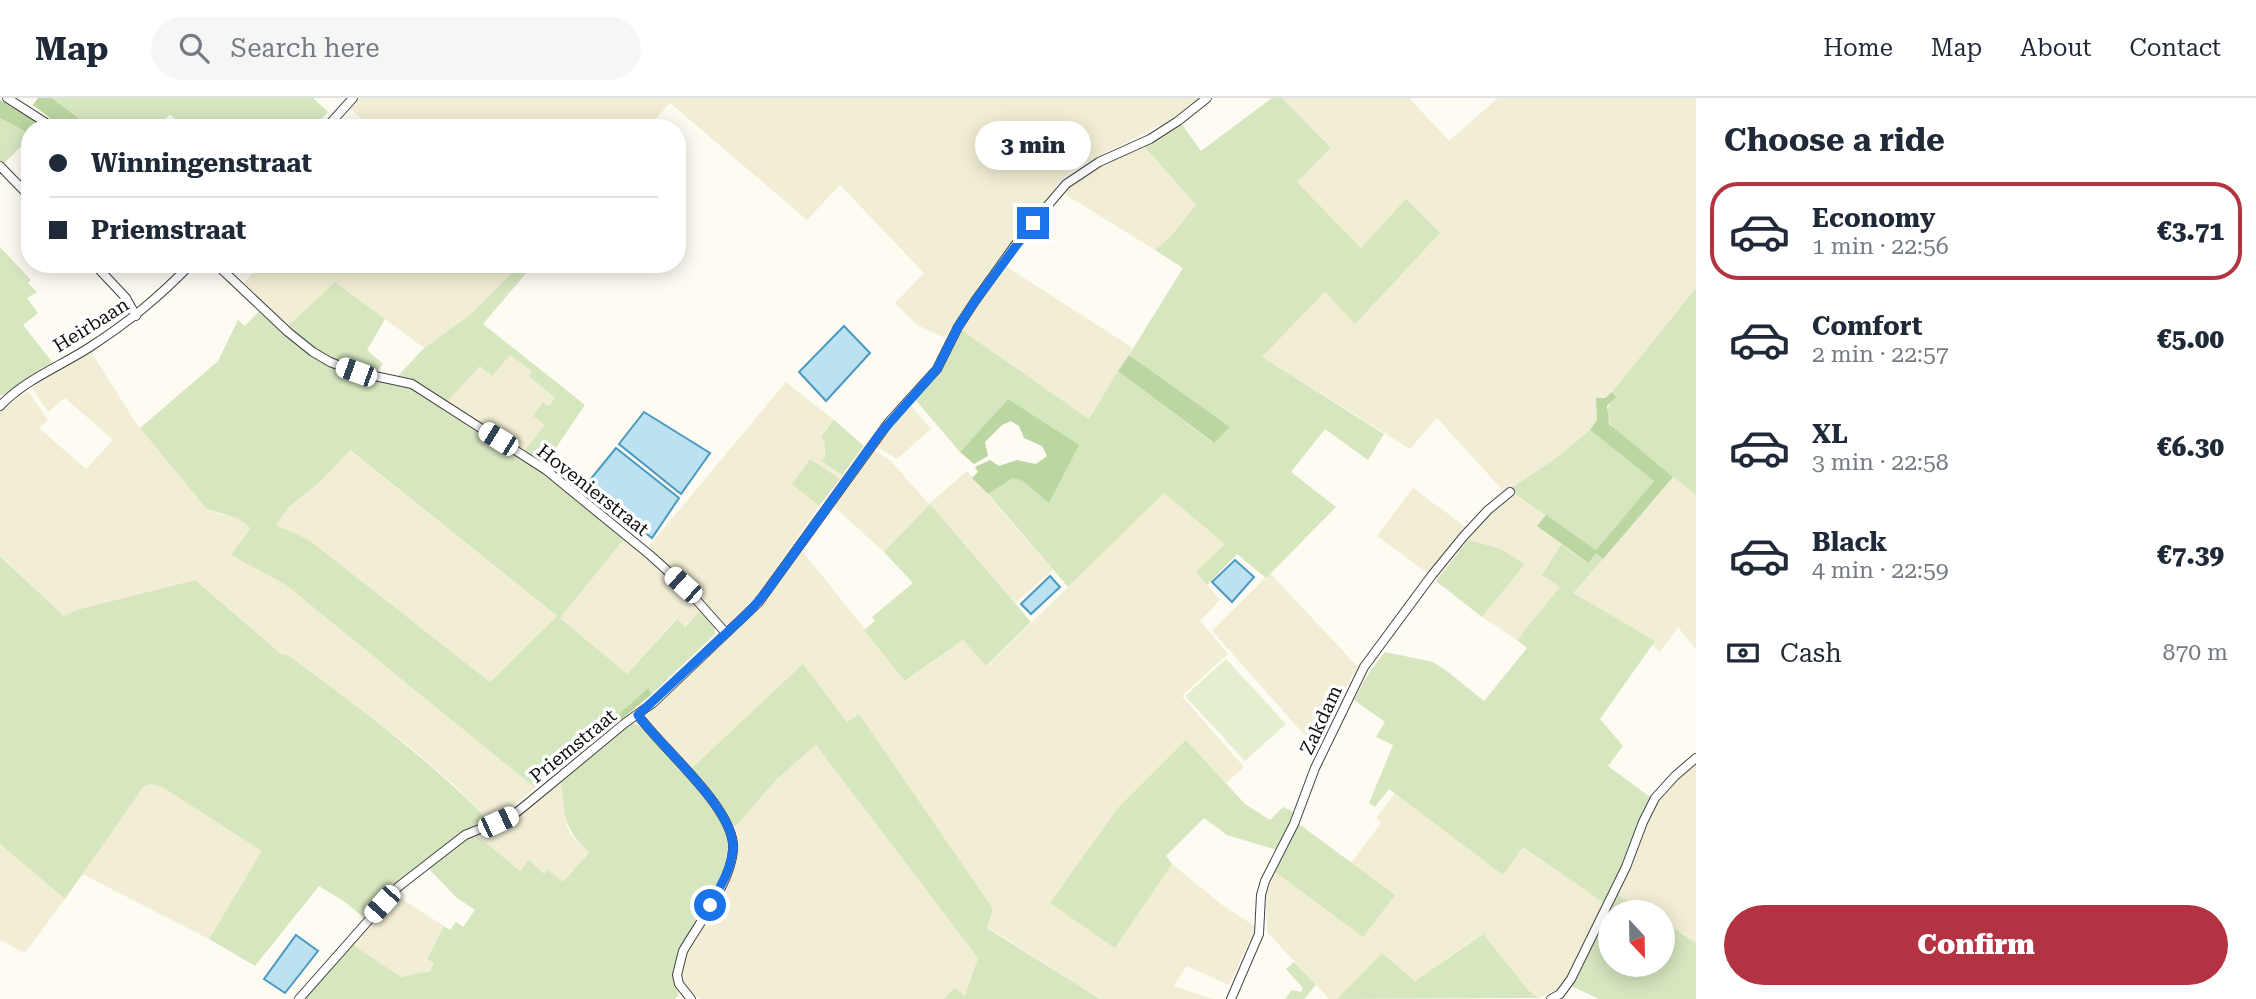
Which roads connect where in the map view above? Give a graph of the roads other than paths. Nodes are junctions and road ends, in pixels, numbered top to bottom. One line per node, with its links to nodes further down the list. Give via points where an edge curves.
1 (7, 98): 4 (street)
2 (353, 98): 5 (street)
3 (1207, 98): 14 (street, Priemstraat, via 1150,139 1099,162 1066,184 975,301 937,369 882,430 763,597)
4 (40, 119)
5 (334, 119)
6 (0, 166): 7 (street)
7 (21, 188)
8 (102, 273): 11 (street)
9 (181, 273): 11 (street, Heirbaan)
10 (226, 273): 14 (street, Hovenierstraat, via 313,352 356,372 412,384 546,470 658,562)
11 (136, 316): 12 (street, Heirbaan)
12 (1, 404)
13 (1510, 492): 19 (street, Zakdam, via 1488,510 1432,575 1364,667 1265,881 1259,934)
14 (725, 632): 15 (street, Priemstraat)
15 (638, 715): 17 (street, Priemstraat, via 512,816 465,835 398,887); 18 (street, via 731,830 733,850 723,882 679,964 679,984)
16 (1696, 758): 20 (street, via 1655,798 1571,979)
17 (299, 999)
18 (691, 999)
19 (1231, 999)
20 (1551, 999)

